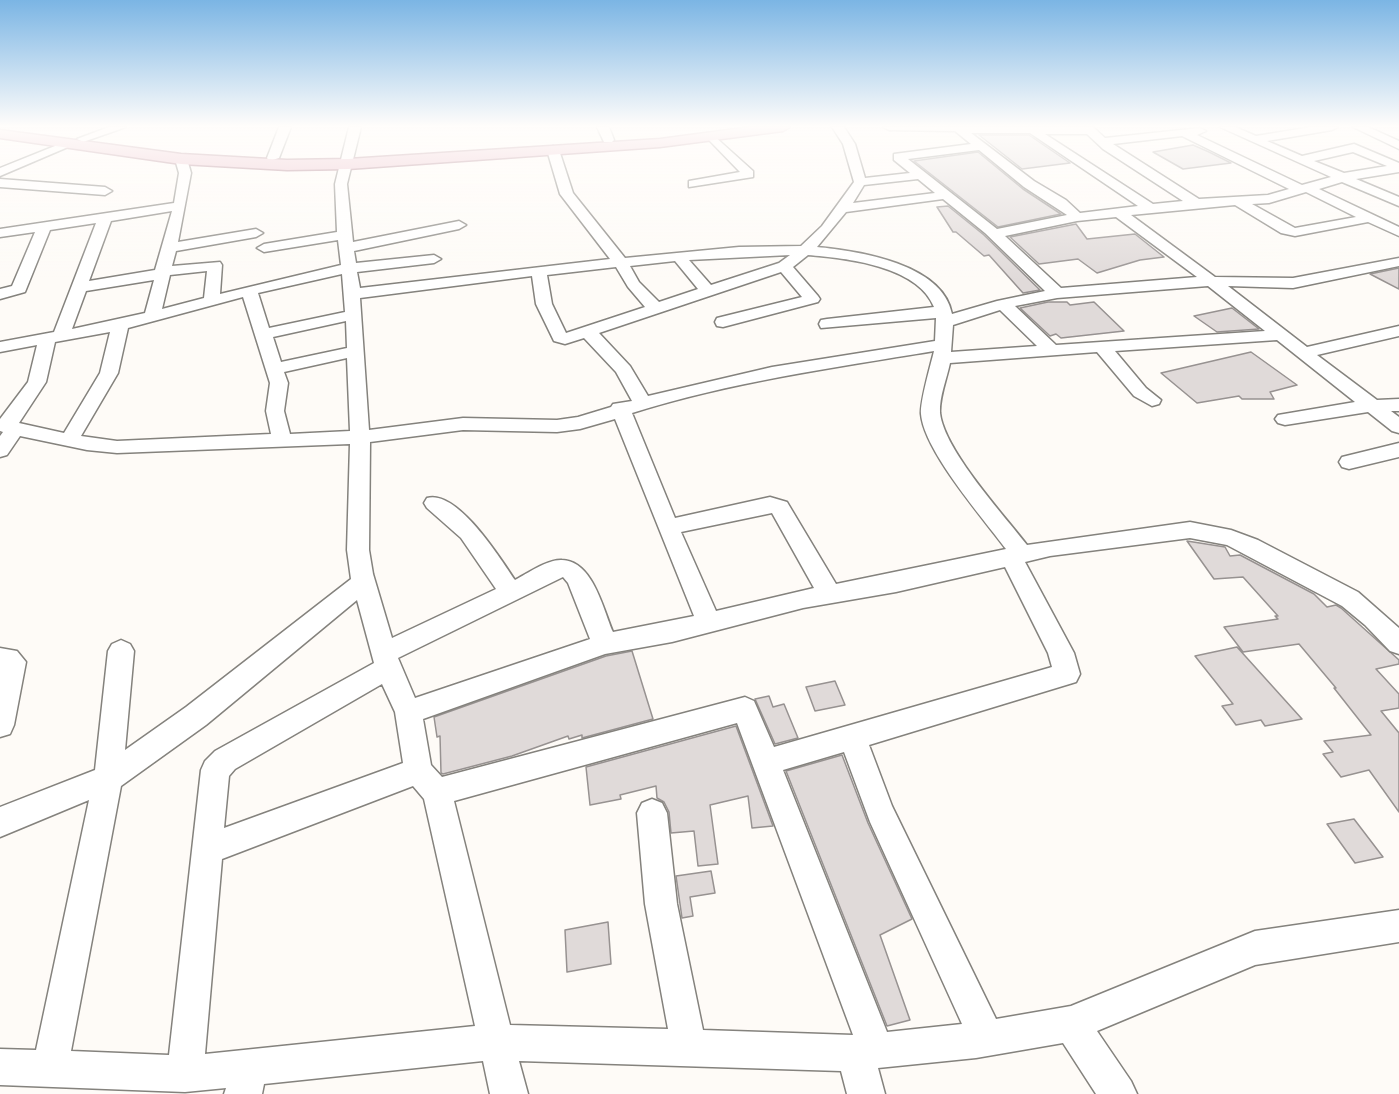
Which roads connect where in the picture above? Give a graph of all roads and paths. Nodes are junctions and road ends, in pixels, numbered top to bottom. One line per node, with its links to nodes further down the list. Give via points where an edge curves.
1 (184, 178): 25 (street)
2 (343, 178): 40 (street)
3 (562, 178): 44 (street, via 567,194)
4 (727, 178): 16 (street)
5 (859, 178): 14 (street)
6 (895, 178): 14 (street)
7 (926, 178): 20 (street)
8 (1022, 178): 30 (street)
9 (1105, 178): 27 (street)
10 (1158, 178): 24 (street)
11 (1281, 178): 17 (street)
12 (1340, 178): 17 (street)
13 (1346, 178): 21 (street)
14 (860, 182): 26 (street)
15 (0, 183): 18 (street)
16 (694, 184)
17 (1304, 189): 22 (street, via 1269,199); 31 (street)
18 (105, 191)
19 (1399, 191): 21 (street)
20 (947, 195): 26 (street); 37 (street)
21 (1383, 195): 23 (street)
22 (1236, 200): 24 (street); 31 (street, via 1295,232)
23 (1399, 202)
24 (1196, 203): 27 (street)
25 (180, 206): 29 (street); 38 (street)
26 (843, 208): 41 (street)
27 (1150, 208): 28 (street)
28 (1118, 212): 30 (street); 51 (street)
29 (105, 217): 33 (street); 52 (street)
30 (1077, 217): 37 (street)
31 (1370, 218): 34 (street)
32 (459, 225): 40 (street)
33 (44, 227): 35 (street); 56 (street, via 19,289)
34 (1399, 232)
35 (0, 233)
36 (256, 233): 38 (street)
37 (994, 234): 55 (street)
38 (168, 248): 49 (street)
39 (264, 248): 40 (street)
40 (346, 250): 43 (street); 53 (street); 59 (street)
41 (808, 251): 42 (street); 47 (street); 62 (street, via 879,262 932,289 941,301)
42 (679, 257): 44 (street); 54 (street)
43 (434, 258)
44 (621, 262): 48 (street); 60 (street, via 633,284)
45 (1399, 262): 46 (street)
46 (1383, 264): 50 (street); 51 (street, via 1293,283)
47 (784, 266): 54 (street); 63 (street, via 812,299)
48 (538, 271): 59 (street); 67 (street, via 544,304 562,339)
49 (162, 273): 52 (street); 57 (street, via 215,265); 61 (street)
50 (1399, 274)
51 (1209, 281): 55 (street); 69 (street)
52 (80, 286): 70 (street)
53 (249, 291): 57 (street); 68 (street)
54 (708, 291): 60 (street)
55 (1057, 293): 58 (street)
56 (0, 294)
57 (212, 301): 61 (street)
58 (1003, 304): 62 (street); 73 (street)
59 (352, 305): 68 (street); 74 (street)
60 (656, 308): 67 (street)
61 (152, 317): 65 (street)
62 (944, 317): 64 (street); 75 (street)
63 (723, 322)
64 (827, 324)
65 (120, 325): 70 (street); 87 (street, via 110,373)
66 (1399, 331): 76 (street)
67 (588, 332): 79 (street, via 624,370)
68 (264, 334): 77 (street)
69 (1278, 335): 72 (street); 76 (street)
70 (54, 338): 71 (street); 84 (street, via 37,382)
71 (0, 347)
72 (1102, 347): 73 (street); 78 (street, via 1140,392)
73 (1050, 350): 75 (street)
74 (355, 351): 77 (street); 86 (street)
75 (940, 352): 79 (street, via 801,367); 94 (street, via 931,413 935,430)
76 (1301, 353): 81 (street)
77 (275, 369): 88 (street, via 279,383 275,411)
78 (1152, 400)
79 (642, 403): 82 (street)
80 (1399, 405): 81 (street)
81 (1371, 406): 83 (street); 85 (street)
82 (620, 408): 86 (street, via 580,423 557,426 463,424); 93 (street)
83 (1285, 419)
84 (7, 427): 87 (street); 89 (street)
85 (1399, 427)
86 (360, 437): 88 (street); 95 (street, via 358,550)
87 (69, 440): 88 (street, via 117,447)
88 (282, 441)
89 (0, 450)
90 (1399, 450): 91 (street)
91 (1349, 462)
92 (435, 503): 96 (street, via 469,532)
93 (668, 527): 97 (street, via 770,505 779,507); 98 (street)
94 (1016, 556): 97 (street); 100 (street, via 1190,530 1231,538 1350,599); 106 (street, via 1067,674)
95 (363, 582): 103 (street); 108 (street, via 196,716)
96 (511, 592): 99 (street, via 561,568 570,570 578,578); 103 (street)
97 (830, 595): 98 (street)
98 (709, 622): 99 (street)
99 (605, 644): 104 (street)
100 (1399, 644)
101 (121, 651): 108 (street)
102 (0, 659): 105 (street, via 13,662)
103 (386, 661): 104 (street); 112 (street, via 225,760 215,770)
104 (408, 712): 109 (street)
105 (0, 725)
106 (852, 737): 107 (street); 115 (street, via 880,812)
107 (764, 763): 109 (street, via 745,709); 118 (street)
108 (108, 778): 111 (street); 120 (street)
109 (427, 782): 112 (street); 116 (street)
110 (652, 813): 117 (street, via 662,904)
111 (0, 822)
112 (206, 850): 121 (street)
113 (1399, 926): 114 (street, via 1255,948)
114 (1071, 1024): 115 (street); 125 (street)
115 (987, 1038): 118 (street)
116 (496, 1042): 117 (street); 122 (street); 123 (street)
117 (689, 1048): 118 (street)
118 (866, 1052): 124 (street)
119 (0, 1067): 120 (street)
120 (50, 1069): 121 (street)
121 (185, 1074): 122 (street)
122 (246, 1081)
123 (509, 1094)
124 (866, 1094)
125 (1118, 1094)

